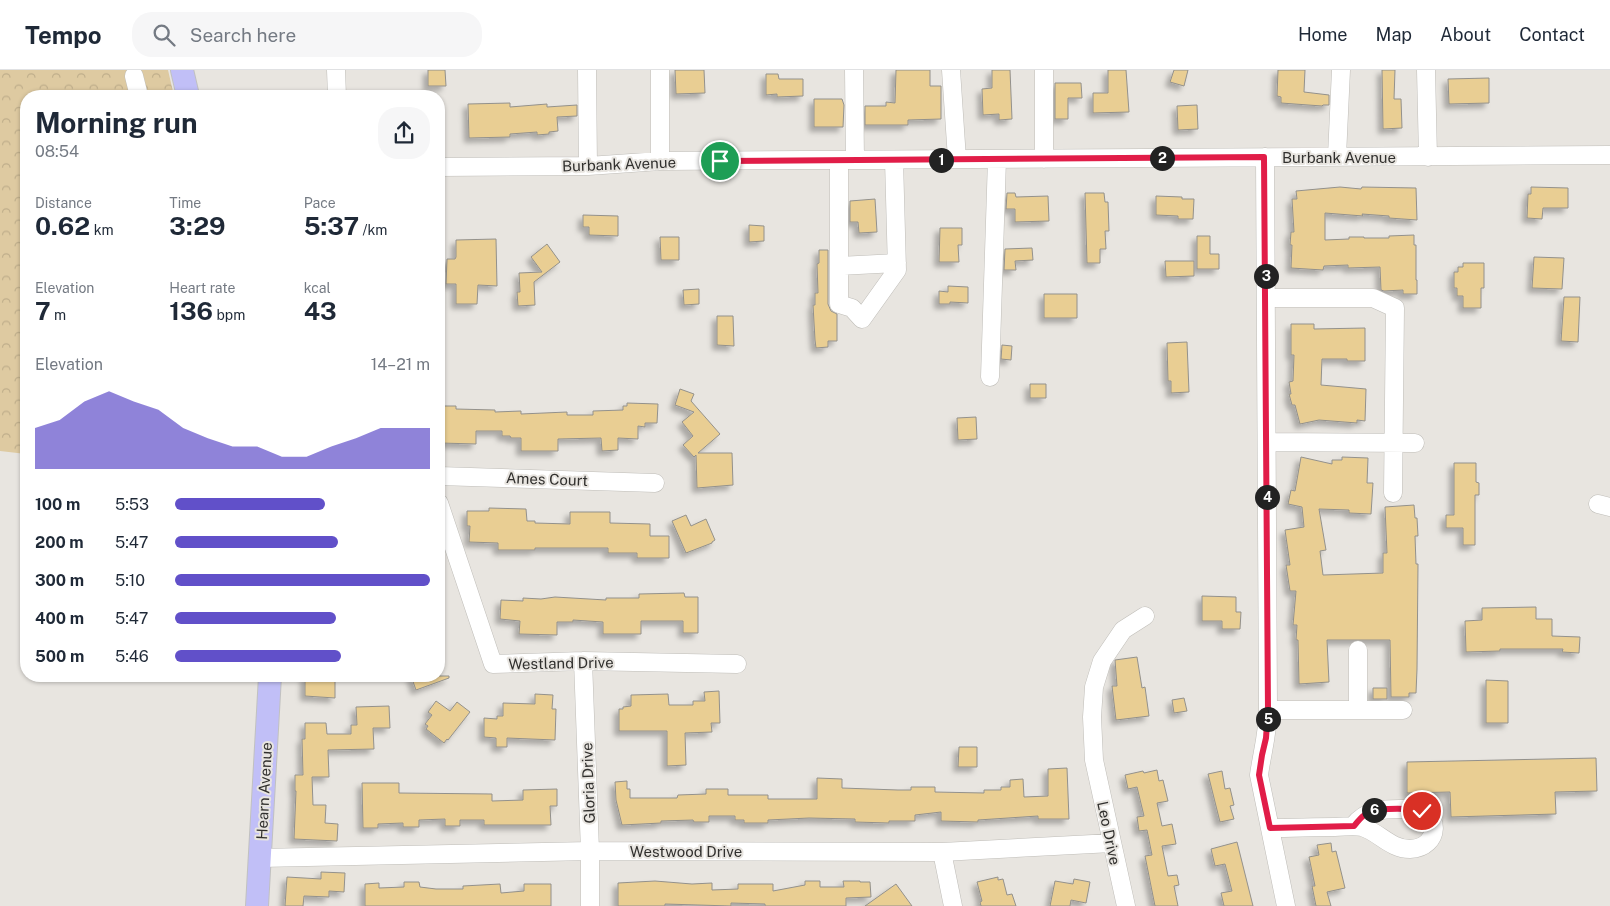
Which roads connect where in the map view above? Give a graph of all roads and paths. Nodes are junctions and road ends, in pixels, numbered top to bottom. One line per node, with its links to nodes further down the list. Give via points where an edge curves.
1 (182, 70): 12 (main road)
2 (336, 70): 13 (street)
3 (587, 70): 24 (street)
4 (660, 70): 23 (street)
5 (854, 70): 20 (street)
6 (951, 70): 22 (street)
7 (1044, 70): 19 (street)
8 (1341, 70): 15 (street)
9 (1426, 70): 17 (street)
10 (134, 76): 11 (street)
11 (138, 90)
12 (187, 90)
13 (337, 90)
14 (1610, 155): 17 (street, Burbank Avenue)
15 (1337, 156): 16 (street, Burbank Avenue); 17 (street, Burbank Avenue)
16 (1264, 157): 19 (street, Burbank Avenue); 28 (street)
17 (1428, 157)
18 (997, 159): 19 (street, Burbank Avenue); 22 (street, Burbank Avenue); 29 (street)
19 (1044, 159)
20 (847, 160): 21 (street, Burbank Avenue); 23 (street, Burbank Avenue); 27 (street)
21 (894, 160): 22 (street, Burbank Avenue); 26 (street)
22 (957, 160)
23 (660, 161): 24 (street, Burbank Avenue)
24 (588, 166): 25 (street, Burbank Avenue)
25 (445, 168)
26 (896, 263): 27 (street); 27 (street, via 897,270 862,319 852,308 839,304)
27 (839, 266)
28 (1266, 298): 30 (street); 31 (street, via 1373,298 1395,308)
29 (990, 378)
30 (1267, 442): 31 (street); 42 (street)
31 (1392, 443): 32 (street); 35 (street)
32 (1415, 443)
33 (445, 476): 34 (street, Ames Court)
34 (655, 483)
35 (1393, 493)
36 (445, 521): 39 (street, Westland Drive, via 493,664)
37 (1145, 616): 47 (street, Leo Drive, via 1123,630 1102,661 1094,687 1094,760)
38 (1358, 650): 43 (street)
39 (583, 661): 40 (street, Westland Drive); 48 (street, Gloria Drive)
40 (738, 664)
41 (270, 682): 50 (main road, Hearn Avenue)
42 (1268, 710): 43 (street); 46 (street, via 1259,775)
43 (1358, 710): 44 (street)
44 (1403, 710)
45 (1348, 826): 46 (street)
46 (1270, 828): 55 (street)
47 (1112, 843): 49 (street, Westwood Drive); 54 (street, Leo Drive)
48 (590, 851): 49 (street, Westwood Drive); 50 (street, Westwood Drive); 52 (street, Gloria Drive)
49 (942, 852): 53 (street)
50 (260, 858): 51 (main road, Hearn Avenue)
51 (257, 906)
52 (590, 906)
53 (953, 906)
54 (1126, 906)
55 (1286, 906)

